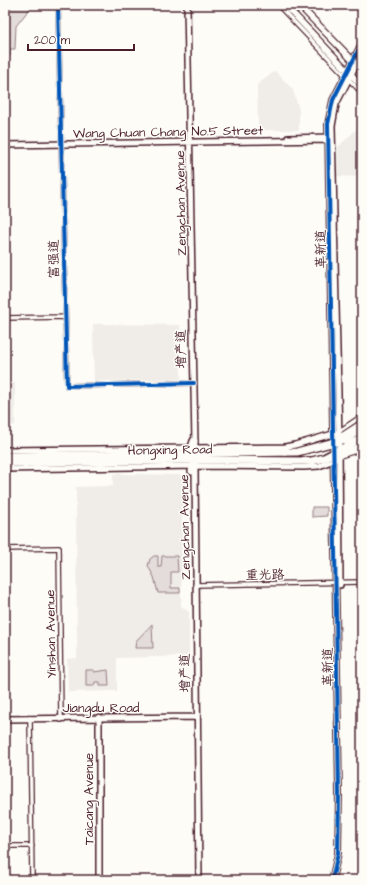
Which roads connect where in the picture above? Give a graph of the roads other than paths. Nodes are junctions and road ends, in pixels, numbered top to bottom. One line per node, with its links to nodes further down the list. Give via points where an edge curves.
1 (58, 5): 17 (street, 富强道)
2 (186, 5): 15 (street, 增产道)
3 (278, 5): 11 (street)
4 (285, 5): 10 (main road)
5 (299, 5): 8 (main road)
6 (360, 44): 7 (street, 革新道)
7 (361, 53): 8 (street, 革新道)
8 (354, 62): 9 (main road); 10 (street, 革新道)
9 (362, 69)
10 (349, 72): 11 (street, 革新道); 12 (main road)
11 (346, 78): 13 (street); 14 (street, 革新道, via 330,108)
12 (362, 86)
13 (362, 93)
14 (329, 139): 15 (street, Wang Chuan Chang No.5 Street); 25 (street, 革新道)
15 (188, 141): 17 (street, Wang Chuan Chang No.5 Street); 21 (street, 增产道)
16 (5, 142): 17 (street, Wang Chuan Chang No.5 Street)
17 (61, 142): 18 (street, Wang Chuan Chang No.5 Street); 19 (street, 富强道)
18 (5, 145)
19 (64, 317): 20 (street); 21 (street, 富强道, via 67,386)
20 (5, 318)
21 (192, 383): 33 (street)
22 (362, 416): 25 (street)
23 (362, 423): 25 (main road)
24 (362, 429): 25 (highway, Hongxing Road, via 351,437)
25 (336, 437): 30 (street, 革新道); 32 (highway, Hongxing Road, via 305,451); 33 (street, via 290,446)
26 (362, 438): 30 (highway, Hongxing Road)
27 (362, 444): 30 (main road)
28 (362, 449): 30 (street)
29 (5, 450): 33 (street)
30 (336, 455): 32 (highway, Hongxing Road, via 306,461); 33 (street, via 319,466 304,467); 38 (street, 革新道)
31 (5, 456): 33 (highway, Hongxing Road)
32 (206, 456): 33 (highway)
33 (192, 458): 34 (highway, Hongxing Road); 35 (street); 39 (street)
34 (5, 463)
35 (5, 469)
36 (5, 549): 40 (street, Yinshan Avenue, via 59,548)
37 (362, 582): 38 (street, 重光路)
38 (338, 583): 39 (street, 重光路); 50 (street, 革新道, via 338,853); 51 (street, 革新道, via 341,838 340,860)
39 (195, 585): 42 (street, Zengchan Avenue)
40 (61, 719): 41 (street, Jiangdu Road); 44 (street, Jiangdu Road)
41 (99, 719): 42 (street, Jiangdu Road); 48 (street, Taicang Avenue)
42 (195, 719): 49 (street, Zengchan Avenue)
43 (5, 720): 44 (street, Jiangdu Road)
44 (30, 720): 46 (street)
45 (5, 846): 46 (street)
46 (32, 846): 47 (street)
47 (32, 880)
48 (99, 880)
49 (198, 880)
50 (332, 880)
51 (335, 880)

